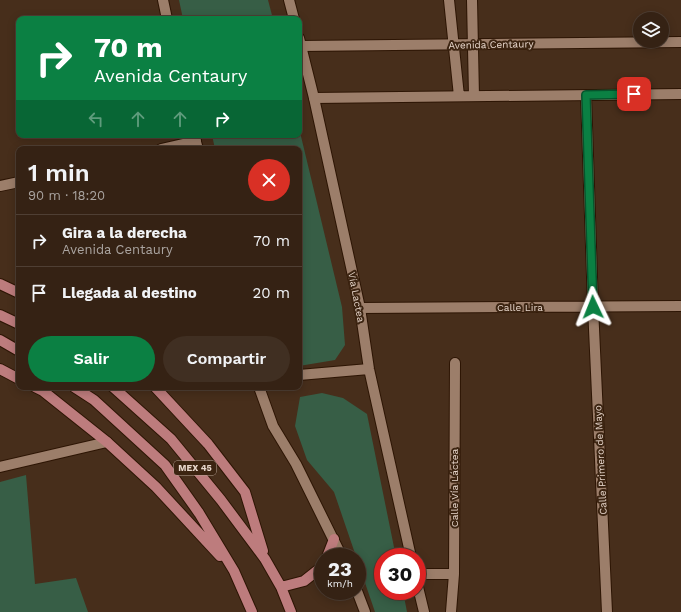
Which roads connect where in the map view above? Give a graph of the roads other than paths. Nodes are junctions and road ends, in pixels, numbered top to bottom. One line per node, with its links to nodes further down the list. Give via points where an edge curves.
1 (163, 0): 5 (street)
2 (289, 0): 6 (street)
3 (449, 0): 10 (street)
4 (472, 0): 9 (street)
5 (166, 16)
6 (293, 16)
7 (302, 42): 10 (street, Avenida Centaury)
8 (681, 42): 9 (street, Avenida Centaury)
9 (472, 44): 10 (street, Avenida Centaury); 15 (street)
10 (454, 45): 14 (street)
11 (302, 50): 16 (street, Vía Lactea)
12 (681, 94): 13 (street)
13 (586, 95): 15 (street); 24 (street, Calle Primero de Mayo)
14 (459, 96): 15 (street); 16 (street)
15 (474, 96)
16 (314, 98): 25 (street, Vía Lactea)
17 (196, 142): 18 (street)
18 (176, 146)
19 (16, 183): 20 (street)
20 (0, 186)
21 (0, 284): 22 (main road)
22 (16, 292)
23 (681, 306): 24 (street, Calle Lira)
24 (593, 307): 25 (street, Calle Lira); 59 (street, Calle Primero de Mayo)
25 (360, 308): 32 (street, Vía Lactea)
26 (0, 316): 27 (main road)
27 (16, 323)
28 (0, 340): 29 (main road)
29 (16, 349)
30 (455, 363): 50 (street, Calle Vía Láctea)
31 (0, 369): 34 (main road)
32 (369, 369): 33 (street); 45 (street, Vía Lactea)
33 (302, 375)
34 (16, 377)
35 (42, 390): 40 (main road)
36 (79, 390): 47 (main road, MEX 45, via 94,400 165,465 199,513)
37 (116, 390): 46 (main road, MEX 45, via 171,439)
38 (158, 390): 46 (main road, via 208,444 245,492)
39 (260, 390): 42 (street, via 273,426 296,464)
40 (107, 442): 41 (street); 47 (main road, via 156,487)
41 (0, 467)
42 (334, 539): 43 (main road); 44 (street)
43 (330, 548)
44 (338, 548)
45 (409, 548)
46 (265, 559): 51 (main road, MEX 45)
47 (234, 571): 54 (main road, MEX 45)
48 (314, 573): 51 (main road, via 304,581)
49 (426, 574): 50 (street)
50 (454, 574): 58 (street, Calle Vía Láctea)
51 (281, 588): 55 (main road, MEX 45)
52 (360, 600): 56 (street)
53 (421, 600): 57 (street)
54 (252, 612)
55 (291, 612)
56 (365, 612)
57 (424, 612)
58 (451, 612)
59 (607, 612)

